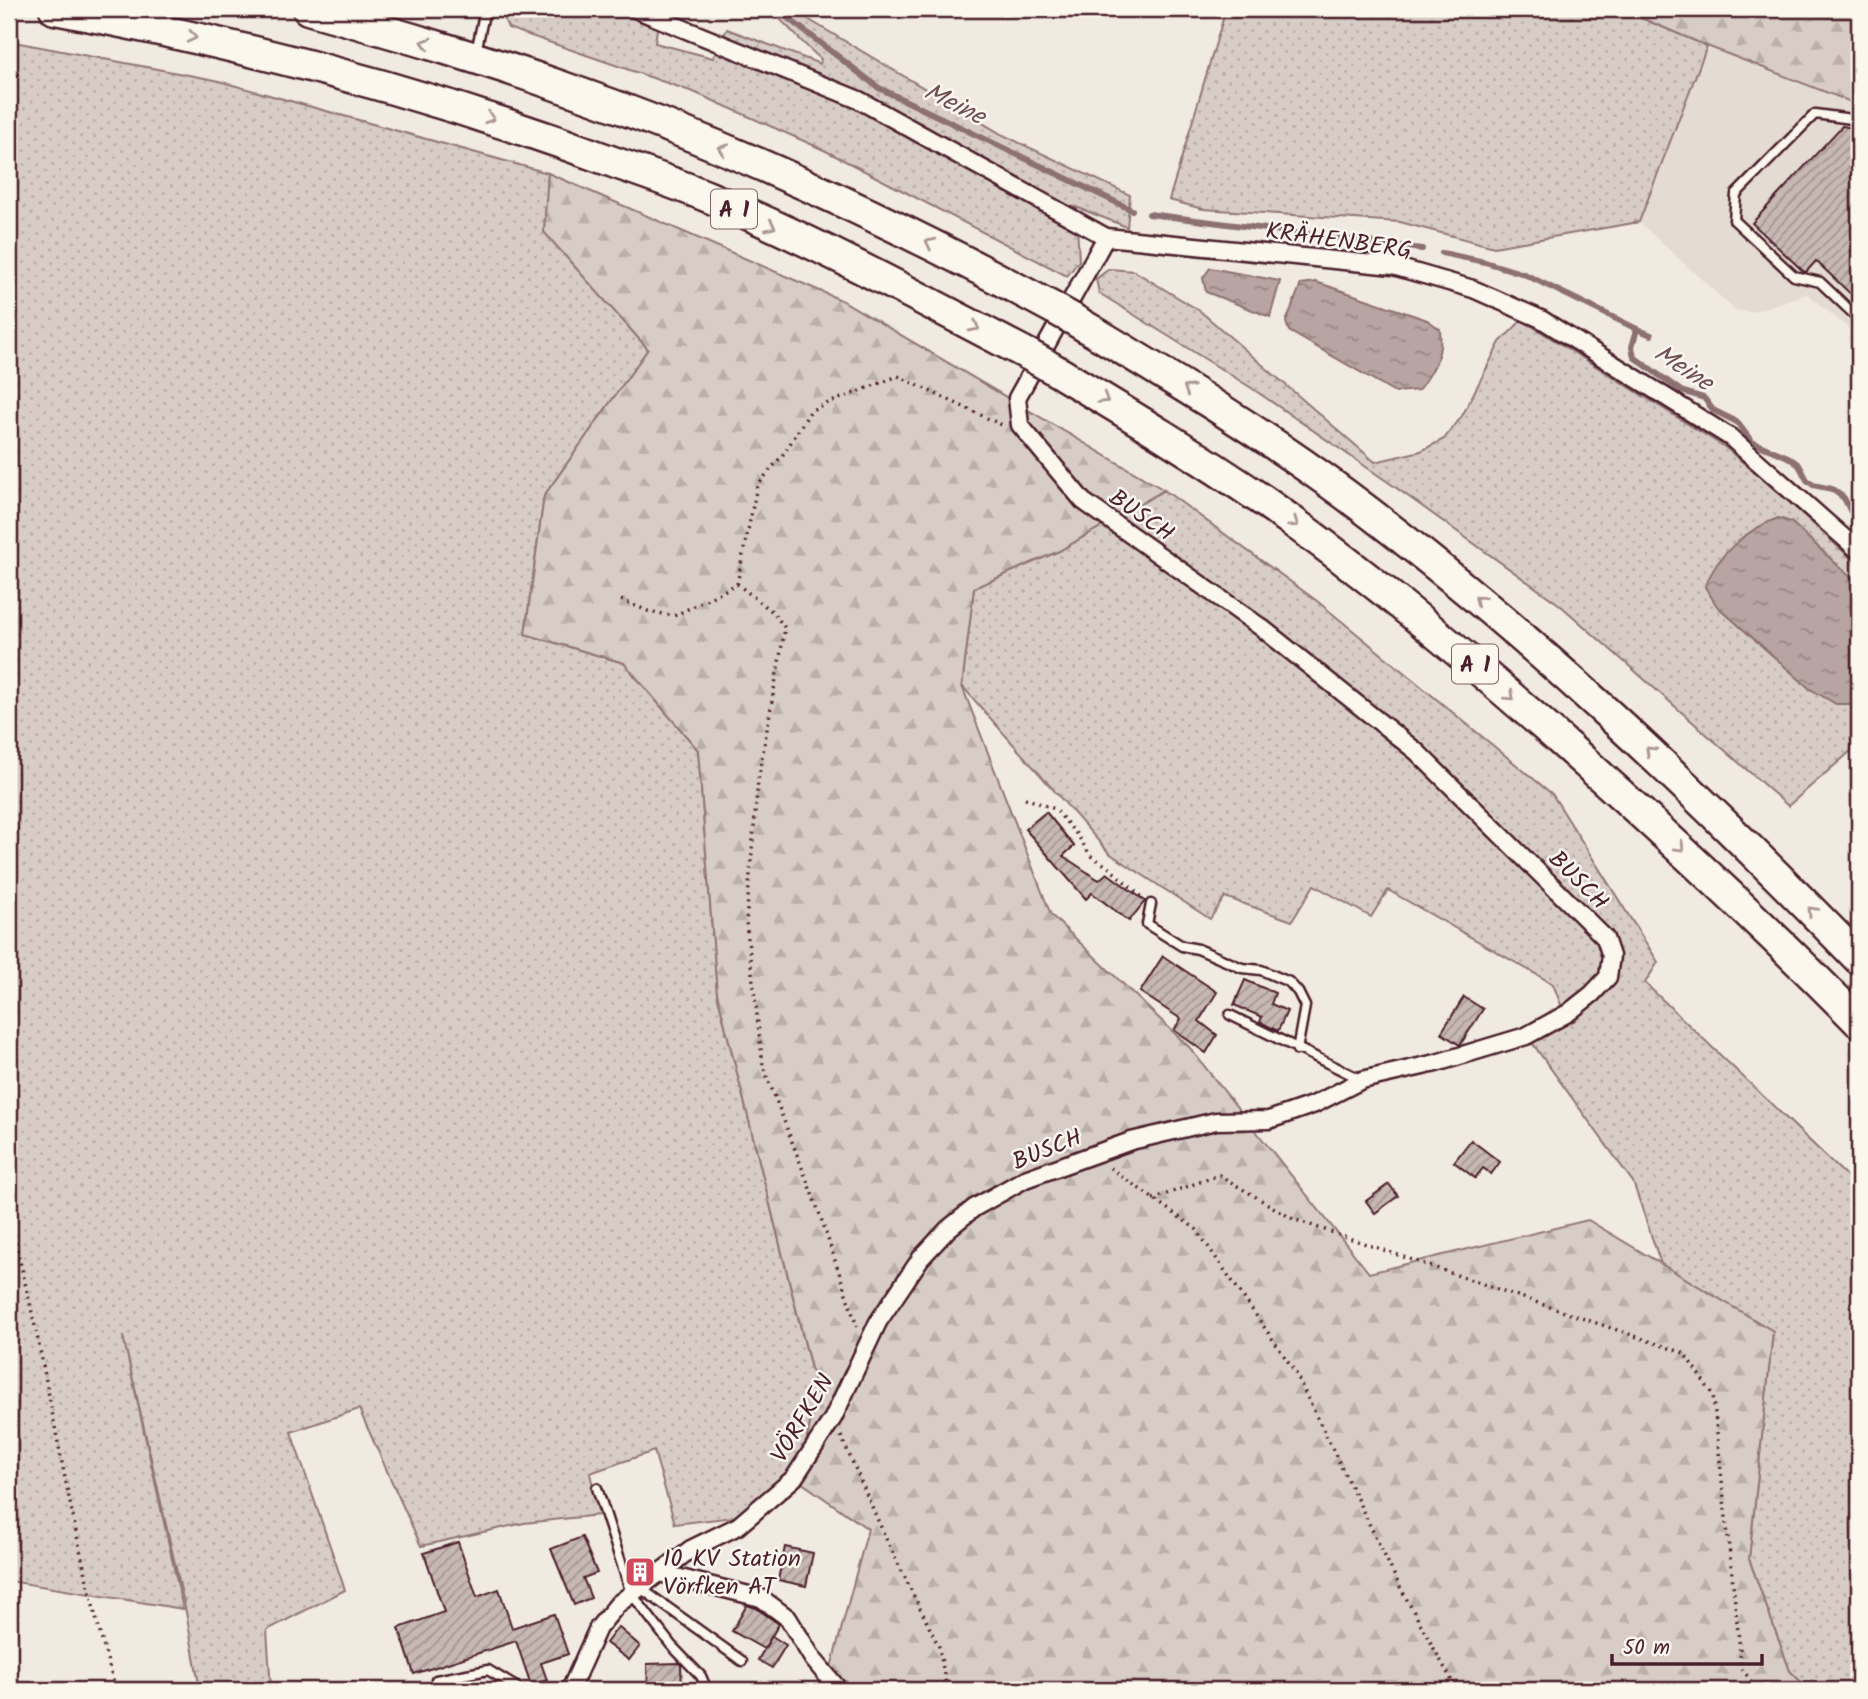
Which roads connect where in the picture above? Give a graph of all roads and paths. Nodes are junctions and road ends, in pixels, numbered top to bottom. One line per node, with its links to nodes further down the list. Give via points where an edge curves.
1 (55, 9): 17 (highway, A 1, one-way to 17, via 295,60 425,96 552,139 710,198 865,268 1037,360 1180,444 1267,503 1472,662 1654,823)
2 (308, 9): 5 (highway, A 1, one-way to 2)
3 (485, 9): 5 (lane)
4 (635, 9): 7 (street, via 859,100)
5 (474, 58): 15 (highway, A 1, one-way to 5, via 1751,848 1534,645 1344,494 1255,433 1063,313 870,212 719,147)
6 (1859, 120): 8 (lane, via 1815,114 1736,194 1734,220 1794,276 1820,282)
7 (1106, 237): 9 (street, BUSCH, via 1017,398 1020,425); 10 (street, KRÄHENBERG, via 1393,266 1473,289 1541,319 1730,437)
8 (1859, 319)
9 (1032, 439): 11 (path, via 898,376 811,410 757,486); 19 (street, BUSCH, via 1083,500 1262,628 1417,752 1605,938 1611,956 1608,977 1568,1013 1526,1036)
10 (1859, 551)
11 (737, 584): 12 (path, via 674,616); 24 (path, via 773,612 785,628 758,780 747,922 763,1066 819,1212)
12 (621, 600)
13 (1025, 798): 14 (path, via 1055,809 1091,856)
14 (1151, 904): 18 (lane, via 1147,924 1182,946 1289,982 1305,1006)
15 (1859, 959)
16 (1230, 1015): 18 (lane)
17 (1859, 1022)
18 (1297, 1050): 19 (lane)
19 (1362, 1080): 20 (street, BUSCH, via 1315,1104 1269,1119 1216,1121)
20 (1091, 1155): 21 (path); 23 (street, BUSCH, via 1025,1180 974,1208 921,1258)
21 (1153, 1199): 37 (path, via 1196,1229 1294,1370); 38 (path, via 1219,1175 1293,1219 1684,1353 1713,1395 1742,1669)
22 (9, 1214): 31 (path, via 61,1469)
23 (878, 1322): 25 (street, VÖRFKEN)
24 (857, 1329)
25 (833, 1418): 27 (street, VÖRFKEN, via 794,1478 738,1526 691,1549); 36 (path, via 939,1647)
26 (597, 1488): 28 (lane)
27 (660, 1573): 28 (street, VÖRFKEN); 35 (street, via 761,1598 788,1618)
28 (635, 1590): 29 (lane); 33 (street, VÖRFKEN, via 598,1628); 34 (lane)
29 (742, 1661)
30 (436, 1680): 32 (lane, via 488,1670)
31 (116, 1690)
32 (521, 1690)
33 (570, 1690)
34 (707, 1690)
35 (839, 1690)
36 (947, 1690)
37 (1457, 1690)
38 (1758, 1690)

